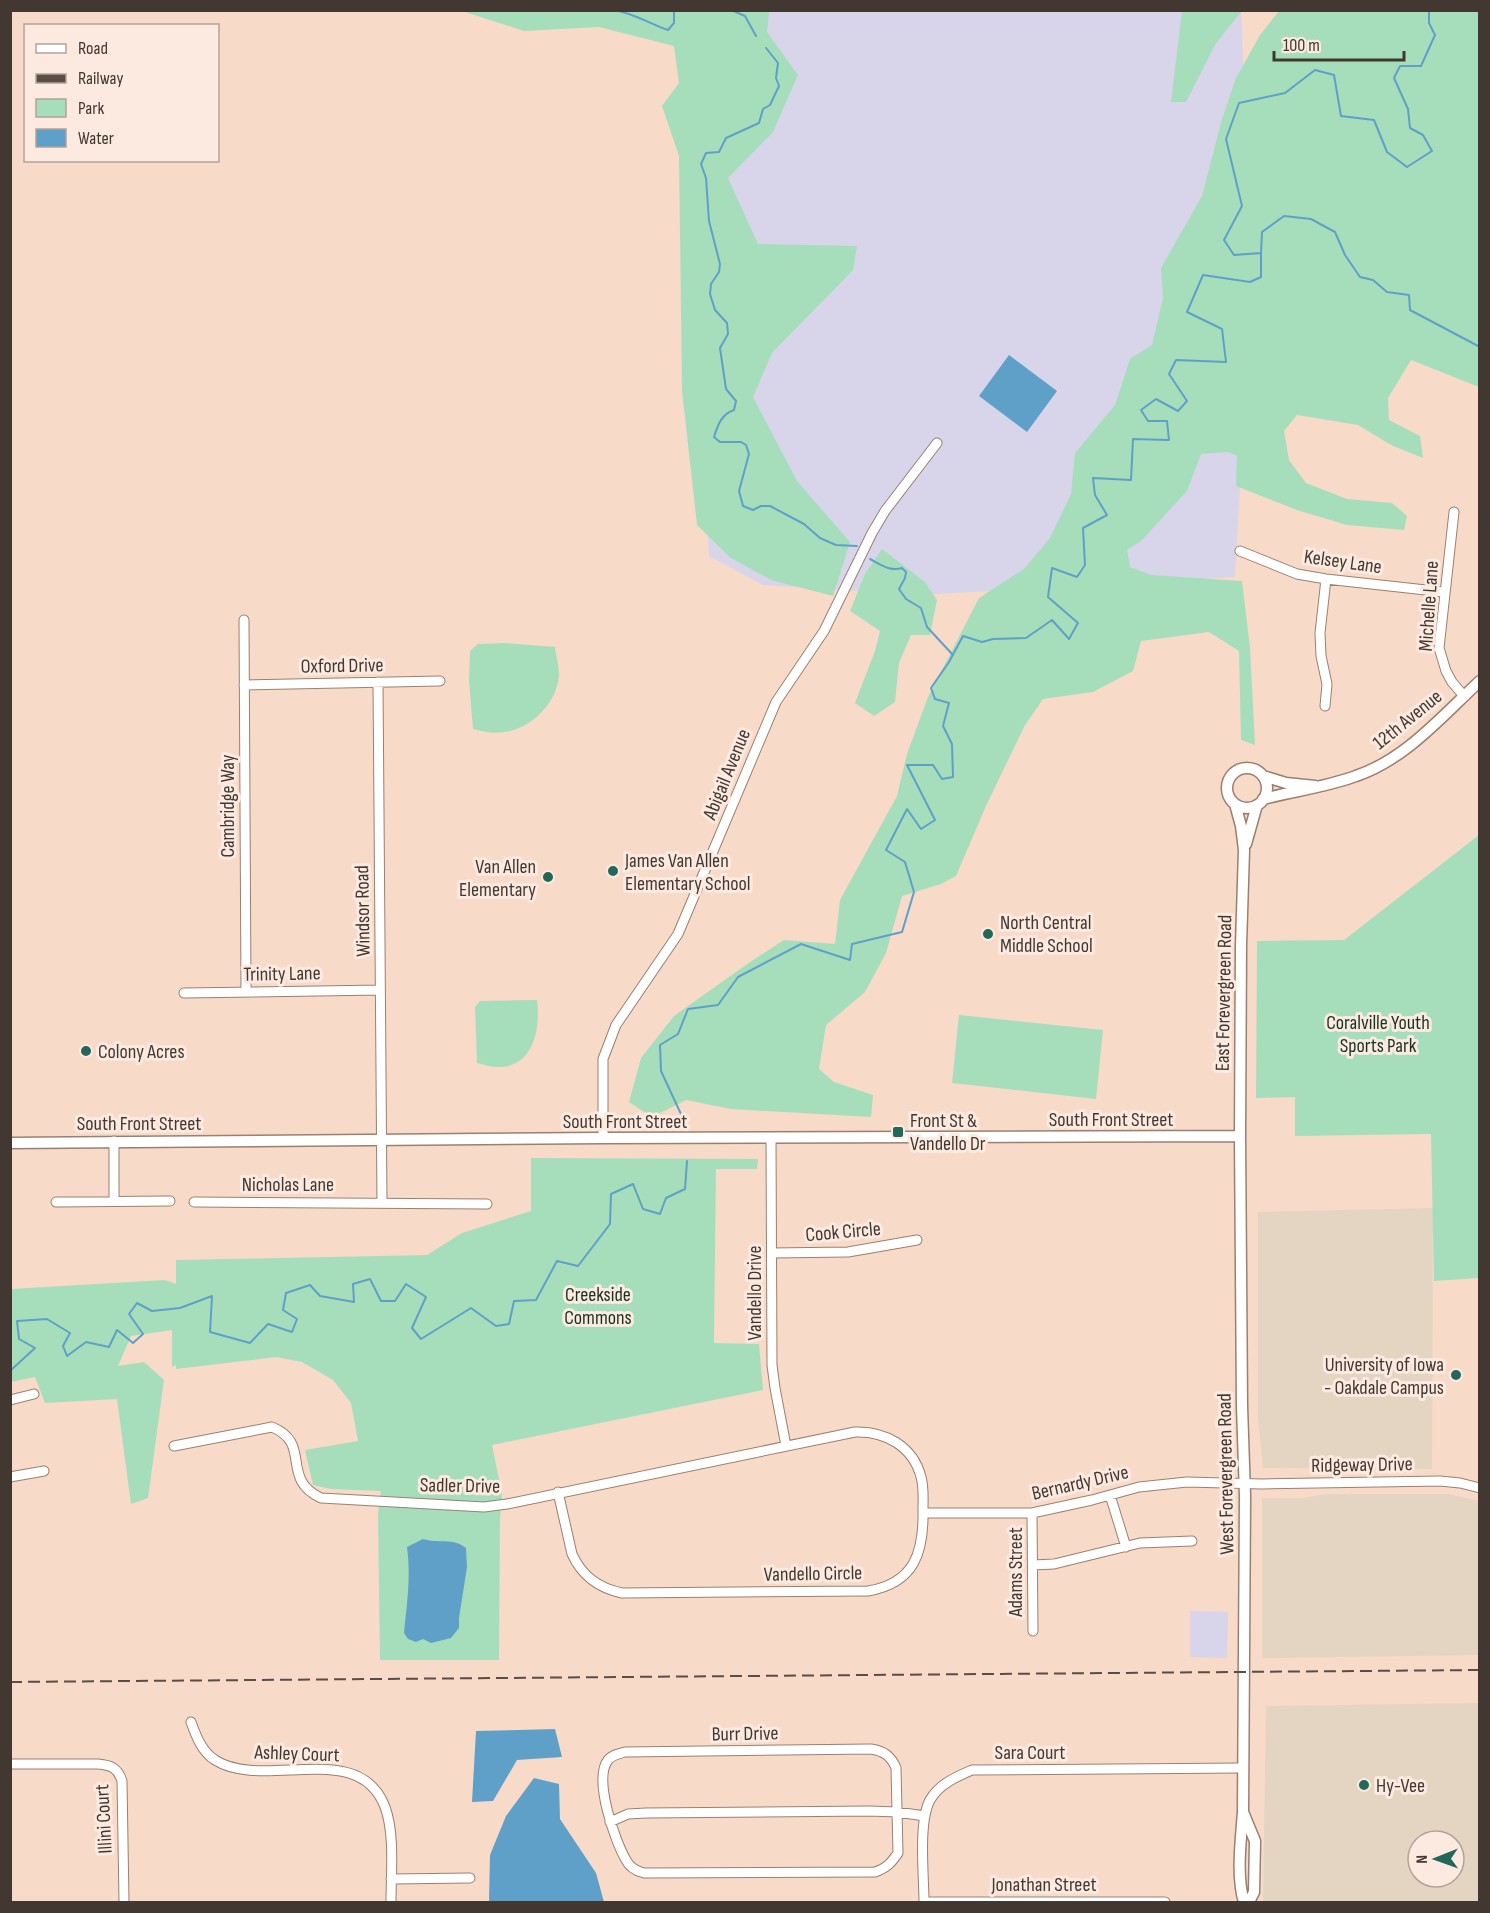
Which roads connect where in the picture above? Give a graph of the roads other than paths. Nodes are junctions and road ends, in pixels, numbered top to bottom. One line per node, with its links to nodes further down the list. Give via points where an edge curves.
1 (937, 443): 22 (street, Abigail Avenue, via 885,511 824,631 776,702 678,934 616,1025 603,1059)
2 (1454, 512): 5 (street, Michelle Lane)
3 (1240, 551): 4 (street, Kelsey Lane, via 1298,574)
4 (1326, 579): 5 (street, Kelsey Lane); 12 (street, via 1320,633 1327,684)
5 (1444, 592): 11 (street, Michelle Lane, via 1439,648 1452,682)
6 (244, 620): 10 (street, Cambridge Way)
7 (440, 681): 9 (street, Oxford Drive)
8 (1479, 681): 11 (street, 12th Avenue)
9 (378, 682): 10 (street, Oxford Drive); 18 (street, Windsor Road)
10 (244, 684): 19 (street, Cambridge Way)
11 (1464, 696): 14 (street, 12th Avenue, via 1391,759 1359,776)
12 (1325, 706)
13 (1263, 776): 14 (street, 12th Avenue); 15 (street, via 1266,787); 16 (street, via 1249,768 1235,772 1227,787)
14 (1318, 787): 15 (street, 12th Avenue)
15 (1260, 802): 16 (street, via 1246,808); 17 (street, East Forevergreen Road)
16 (1235, 804): 17 (street, East Forevergreen Road)
17 (1244, 850): 21 (street, East Forevergreen Road)
18 (380, 990): 19 (street, Trinity Lane); 25 (street, Windsor Road)
19 (246, 991): 20 (street, Trinity Lane)
20 (184, 993)
21 (1240, 1137): 23 (street, South Front Street); 41 (street, West Forevergreen Road)
22 (603, 1138): 23 (street, South Front Street); 25 (street, South Front Street)
23 (771, 1139): 34 (street, Vandello Drive)
24 (114, 1141): 25 (street, South Front Street); 26 (street, South Front Street); 27 (street)
25 (382, 1141): 31 (street)
26 (10, 1143)
27 (114, 1201): 28 (street); 29 (street)
28 (170, 1201)
29 (56, 1202)
30 (194, 1202): 31 (street, Nicholas Lane)
31 (382, 1202): 32 (street, Nicholas Lane)
32 (487, 1204)
33 (917, 1240): 34 (street, Cook Circle, via 848,1252)
34 (772, 1253): 38 (street, Vandello Drive, via 772,1365)
35 (34, 1394): 36 (street)
36 (10, 1400)
37 (174, 1446): 43 (street, Sadler Drive, via 272,1427 289,1437 303,1486 321,1498 484,1507)
38 (786, 1446): 43 (street, Sadler Drive); 45 (street, Vandello Circle, via 855,1432 888,1437 906,1449 917,1466 923,1485)
39 (44, 1471): 40 (street)
40 (10, 1477)
41 (1245, 1484): 42 (street, Ridgeway Drive, via 1440,1481); 44 (street, Bernardy Drive, via 1187,1482 1139,1487); 53 (street, West Forevergreen Road)
42 (1479, 1488)
43 (558, 1492): 45 (street, Vandello Circle, via 576,1563 600,1587 622,1593 878,1589 898,1580 915,1562 922,1541)
44 (1110, 1495): 46 (street, Bernardy Drive); 48 (street)
45 (923, 1513): 46 (street, Bernardy Drive)
46 (1032, 1513): 49 (street, Adams Street)
47 (1191, 1540): 48 (street)
48 (1126, 1547): 49 (street)
49 (1033, 1565): 50 (street, Adams Street)
50 (1033, 1632)
51 (192, 1722): 59 (street, Ashley Court, via 201,1746 214,1760 232,1767 253,1771 335,1770 356,1775 373,1787 385,1806 390,1825)
52 (10, 1764): 60 (street, Illini Court, via 107,1764 115,1768 122,1781)
53 (1243, 1768): 55 (street, West Forevergreen Road); 56 (street, Sara Court, via 972,1770 941,1787 930,1800)
54 (897, 1812): 56 (street); 57 (street, via 646,1813 628,1814); 57 (street, Burr Drive, via 898,1853 885,1869 875,1872 644,1873 626,1861); 57 (street, Burr Drive, via 896,1768 882,1751 625,1752 607,1761 603,1772 604,1806)
55 (1243, 1812): 64 (street, West Forevergreen Road); 65 (street, West Forevergreen Road, via 1255,1841 1254,1892)
56 (926, 1816): 62 (street, Sara Court)
57 (610, 1822)
58 (470, 1878): 59 (street)
59 (391, 1879): 61 (street, Ashley Court)
60 (124, 1902)
61 (391, 1902)
62 (924, 1902): 63 (street, Jonathan Street)
63 (1165, 1902)
64 (1244, 1902)
65 (1249, 1902)

